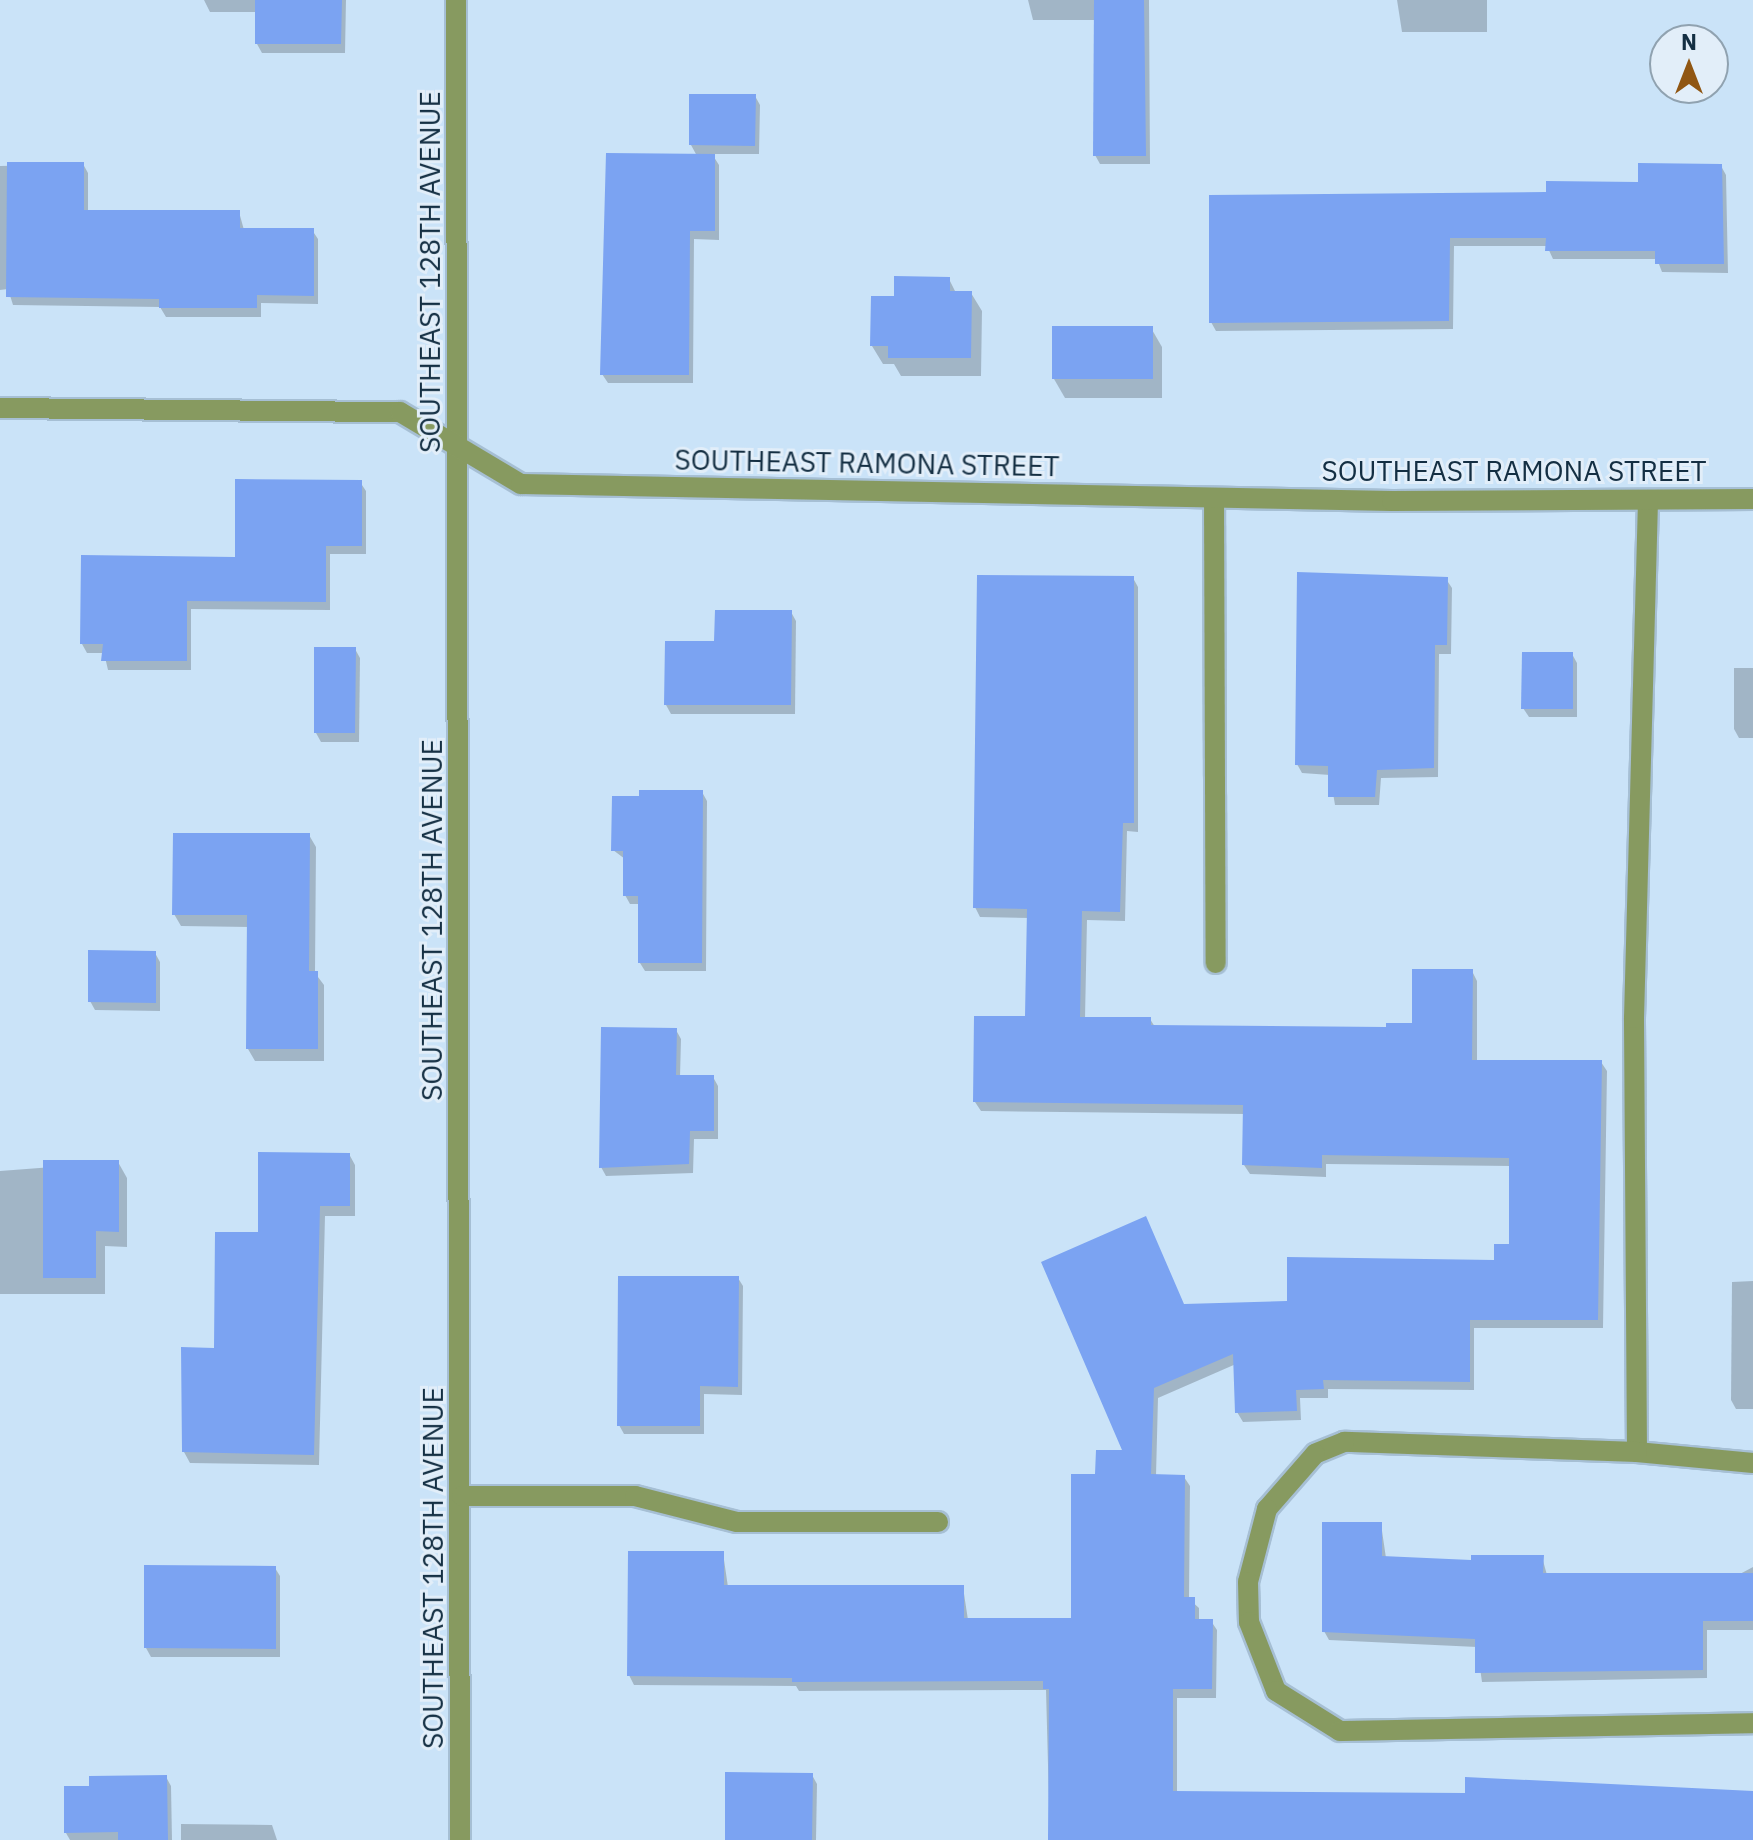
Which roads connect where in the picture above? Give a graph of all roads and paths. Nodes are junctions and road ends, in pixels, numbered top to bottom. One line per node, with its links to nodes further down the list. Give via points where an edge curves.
1 (456, 0): 3 (street, SOUTHEAST 128TH AVENUE)
2 (0, 408): 3 (street, SOUTHEAST RAMONA STREET, via 400,412)
3 (458, 446): 4 (street, SOUTHEAST RAMONA STREET, via 521,484); 10 (street, SOUTHEAST 128TH AVENUE)
4 (1214, 498): 6 (street, SOUTHEAST RAMONA STREET); 7 (street)
5 (1753, 499): 6 (street, SOUTHEAST RAMONA STREET)
6 (1648, 500): 8 (street, via 1634,1018)
7 (1216, 963)
8 (1637, 1452): 9 (street); 12 (street, via 1344,1442 1315,1454 1267,1509 1254,1546 1249,1622 1259,1654 1276,1691 1340,1731)
9 (1753, 1463)
10 (462, 1496): 11 (street, via 635,1496 737,1522); 13 (street, SOUTHEAST 128TH AVENUE)
11 (938, 1522)
12 (1753, 1723)
13 (460, 1840)

